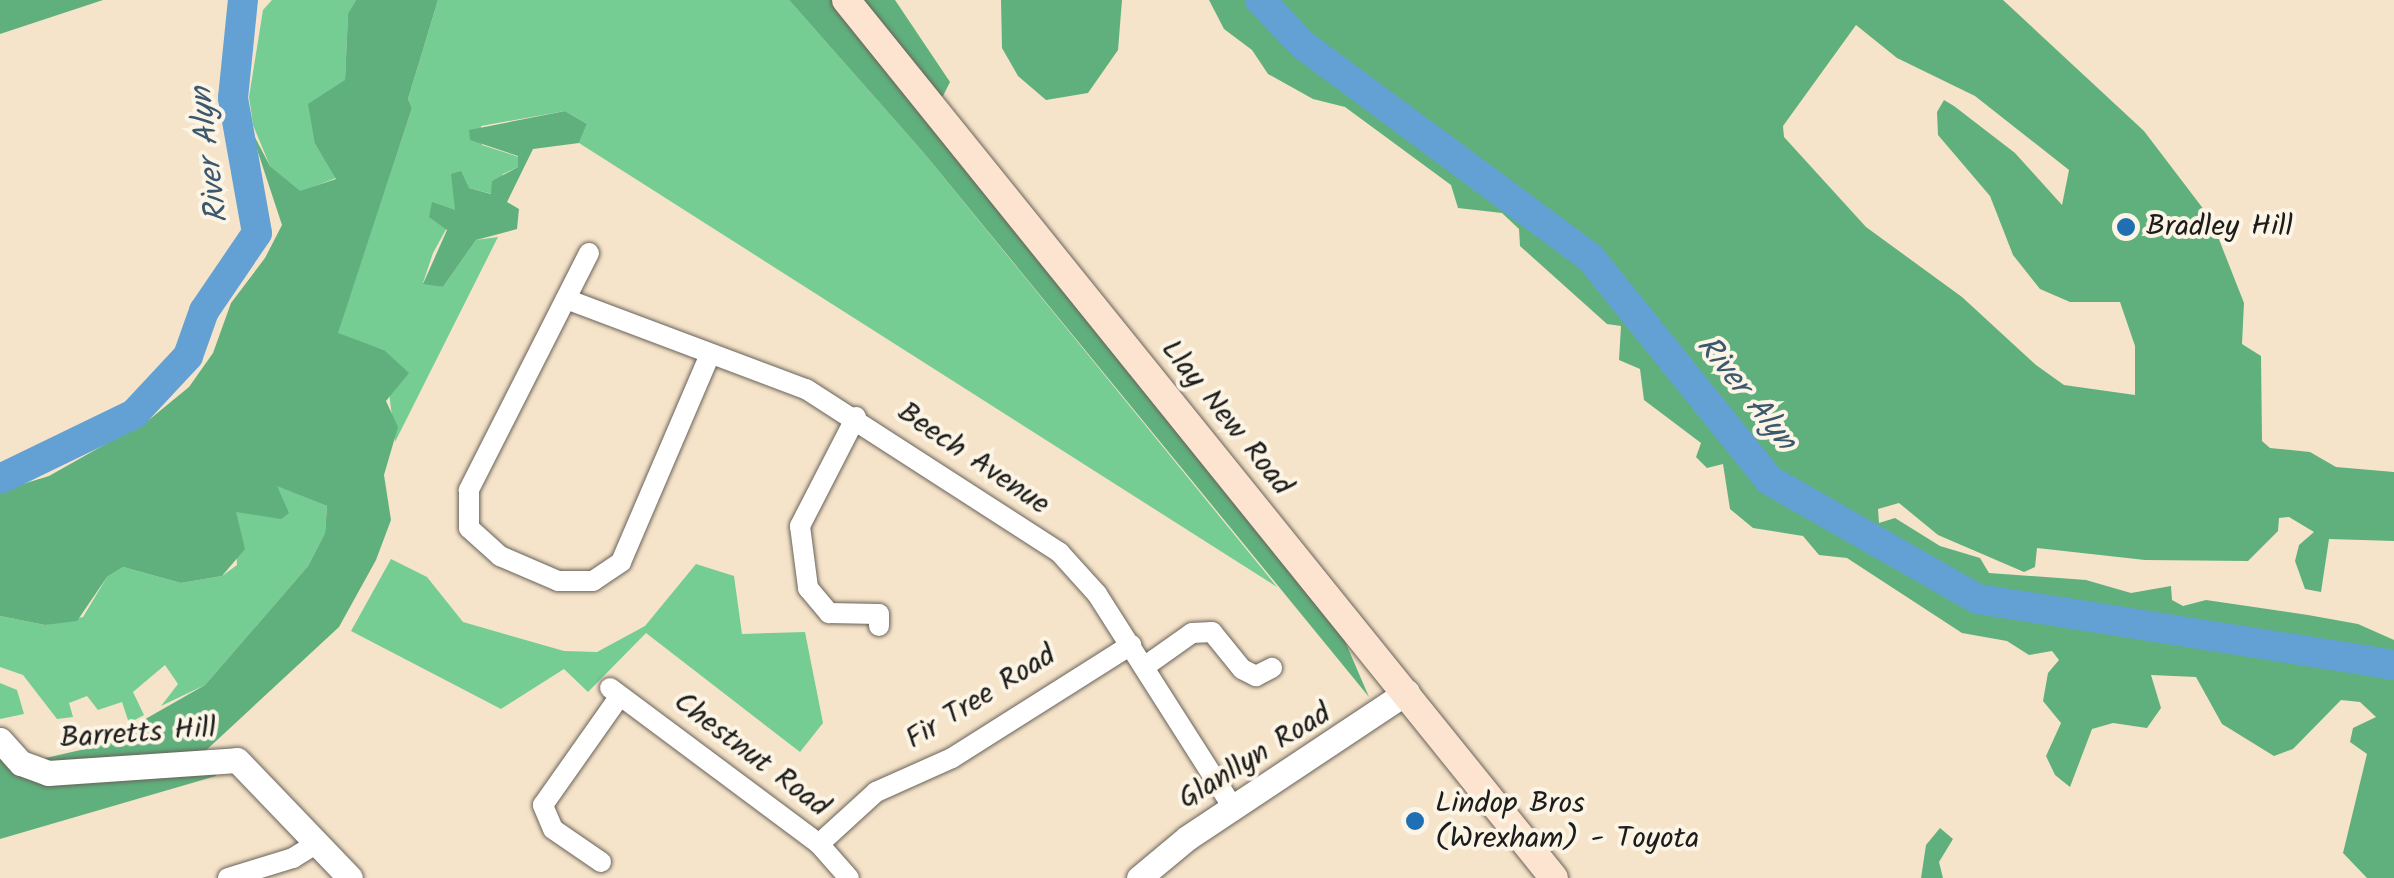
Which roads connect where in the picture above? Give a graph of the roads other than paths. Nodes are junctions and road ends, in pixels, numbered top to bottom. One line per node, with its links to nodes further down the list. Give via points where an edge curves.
1 (846, 0): 10 (main road, Llay New Road)
2 (588, 252): 3 (street)
3 (566, 299): 4 (street, Beech Avenue); 4 (street, via 469,490 469,528 500,556 558,581 593,581 621,562)
4 (710, 354): 5 (street, Beech Avenue, via 806,390)
5 (856, 418): 6 (street, via 800,526 808,588 830,613); 7 (street, Beech Avenue, via 1060,553)
6 (879, 613)
7 (1130, 644): 8 (street, Beech Avenue); 14 (street, Fir Tree Road, via 952,758 876,792)
8 (1144, 667): 9 (street, via 1192,632 1212,632 1242,669 1256,676); 12 (street, Beech Avenue)
9 (1272, 668)
10 (1407, 692): 12 (street, Glanllyn Road); 20 (main road, Llay New Road)
11 (0, 740): 13 (street, Barretts Hill, via 21,764 48,773 236,760)
12 (1234, 809): 19 (street, Glanllyn Road)
13 (317, 844): 16 (street); 17 (street, Barretts Hill)
14 (819, 844): 15 (street, Chestnut Road, via 616,692 543,805 554,829); 18 (street, Chestnut Road)
15 (598, 856)
16 (228, 878)
17 (350, 878)
18 (850, 878)
19 (1139, 878)
20 (1554, 878)

